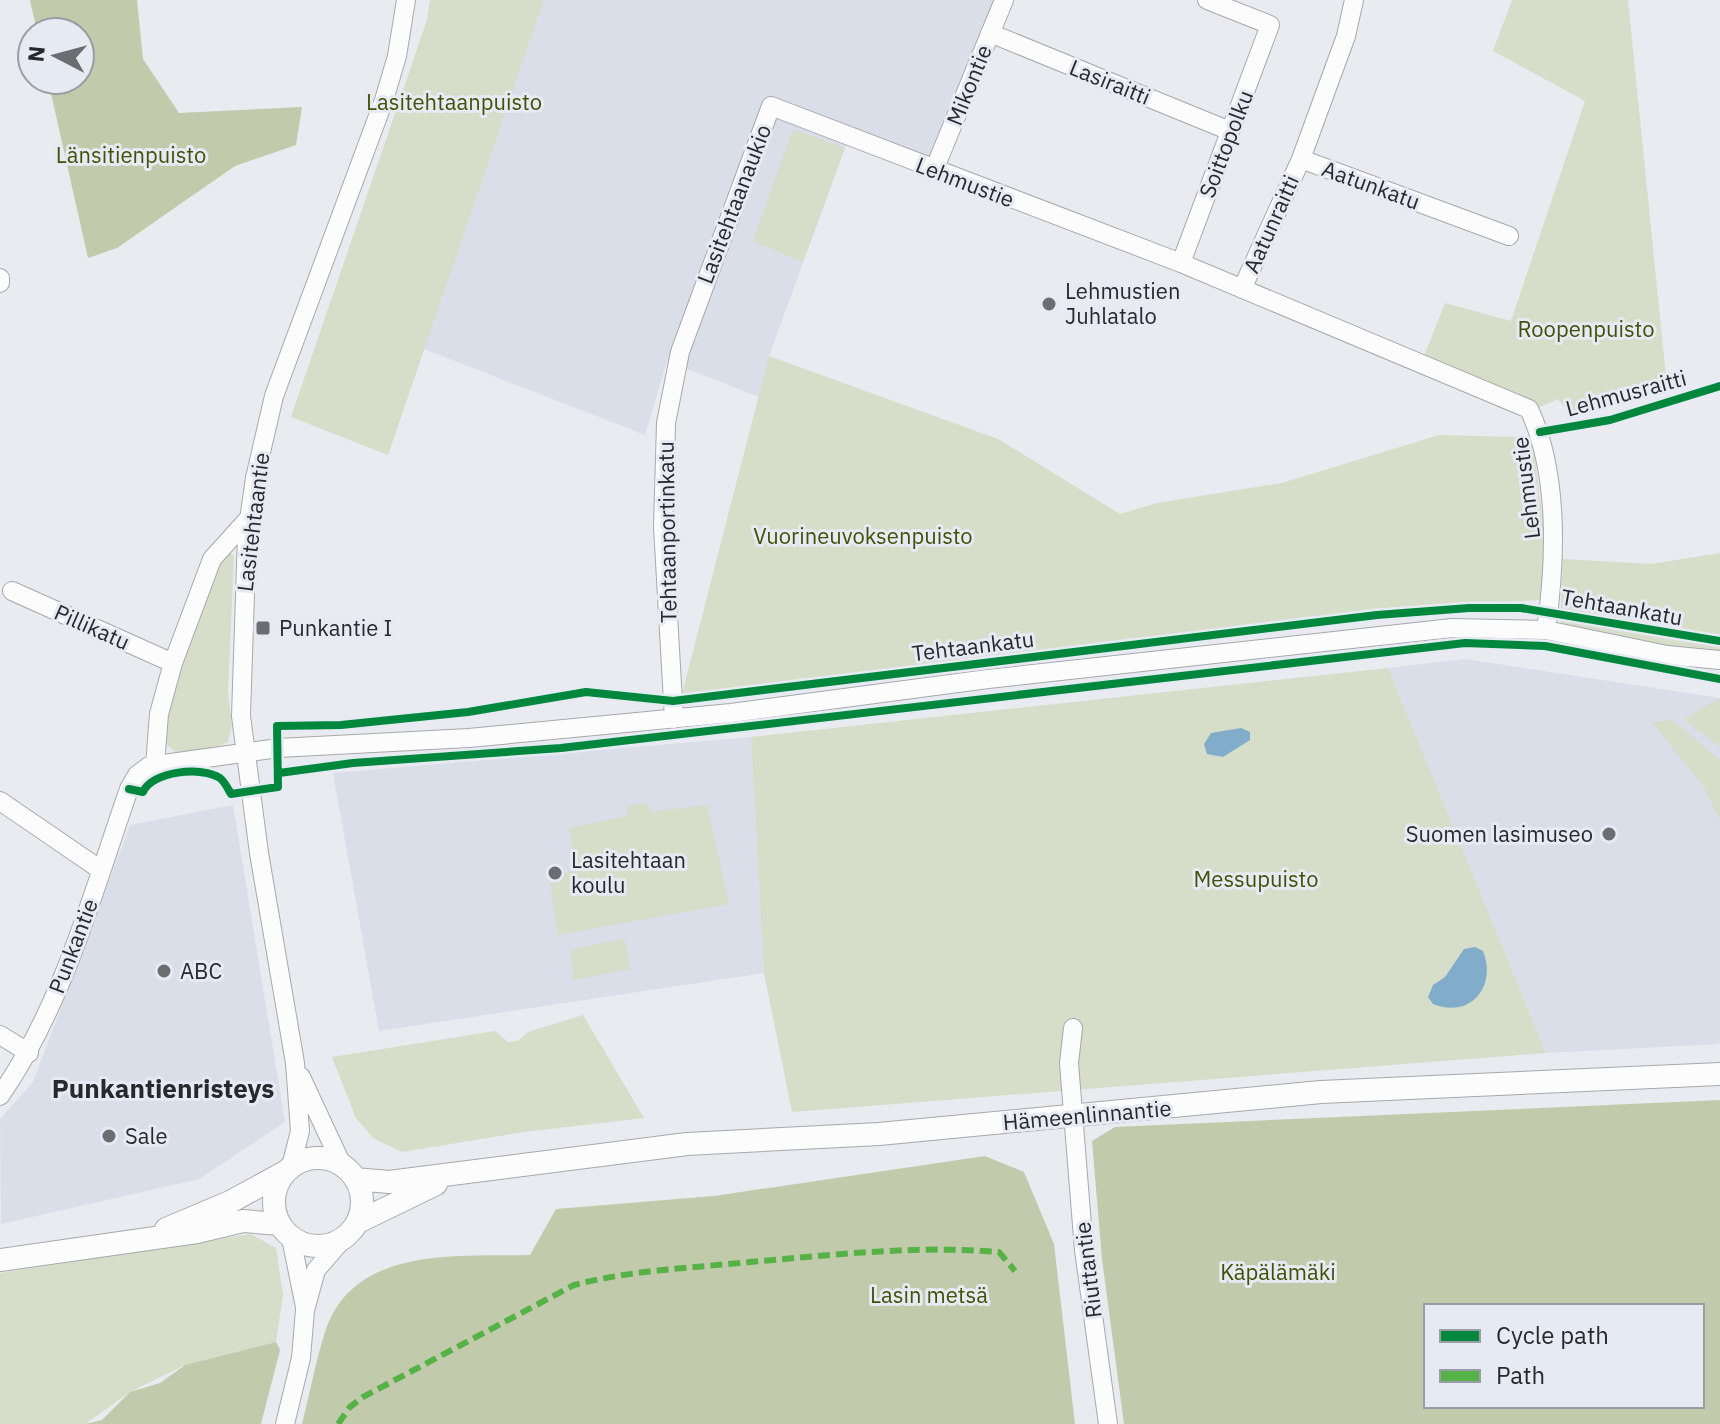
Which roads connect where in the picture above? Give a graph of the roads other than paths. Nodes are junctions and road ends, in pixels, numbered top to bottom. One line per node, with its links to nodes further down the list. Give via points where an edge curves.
1 (406, 0): 14 (street, Lasitehtaantie, via 384,100 274,396)
2 (1004, 0): 5 (street, Mikontie)
3 (1207, 0): 7 (street, Soittopolku, via 1270,25)
4 (1354, 0): 8 (street, Aatunkatu)
5 (990, 33): 7 (street, Lasiraitti); 9 (street, Mikontie)
6 (771, 106): 9 (street, Lehmustie); 13 (street, Lasitehtaanaukio)
7 (1230, 131): 11 (street, Soittopolku)
8 (1301, 159): 10 (street, Aatunkatu); 12 (street, Aatunraitti)
9 (934, 170): 11 (street, Lehmustie)
10 (1509, 236)
11 (1181, 263): 12 (street, Lehmustie)
12 (1242, 289): 16 (street, Lehmustie, via 1529,409 1540,432 1549,501)
13 (698, 302): 19 (street, Tehtaanportinkatu, via 673,383 664,443 664,582)
14 (249, 518): 18 (street, via 212,559); 20 (street, Lasitehtaantie, via 240,655)
15 (12, 591): 18 (street, Pillikatu)
16 (1546, 630): 17 (street, Tehtaankatu, via 1667,655); 19 (street, Tehtaankatu, via 1452,628 1351,638)
17 (1720, 660)
18 (173, 663): 21 (street, via 159,714)
19 (674, 719): 20 (street, Tehtaankatu)
20 (245, 754): 21 (street); 27 (street, Lasitehtaantie)
21 (155, 765): 23 (street, Punkantie, via 143,769 129,789)
22 (0, 801): 23 (street)
23 (101, 870): 26 (street, Punkantie)
24 (1073, 1028): 30 (street, Riuttantie)
25 (0, 1035): 26 (street)
26 (29, 1053): 29 (street, Punkantie)
27 (295, 1063): 31 (street, Lasitehtaantie, via 300,1131); 32 (street, Lasitehtaantie)
28 (1720, 1074): 30 (main road, Hämeenlinnantie, via 1321,1092)
29 (0, 1096)
30 (1073, 1116): 33 (main road, Hämeenlinnantie, via 672,1145); 41 (street, Riuttantie, via 1084,1250)
31 (288, 1170): 32 (main road, via 315,1158); 35 (main road, via 274,1194); 36 (main road, via 230,1202)
32 (349, 1172): 33 (main road, Hämeenlinnantie, via 389,1182); 34 (main road, via 362,1203)
33 (455, 1175): 34 (main road, Hämeenlinnantie)
34 (358, 1222): 37 (main road)
35 (285, 1231): 36 (main road, via 243,1221); 37 (main road, via 317,1247); 39 (street)
36 (147, 1237): 38 (main road)
37 (342, 1240): 39 (street, via 316,1270)
38 (0, 1260)
39 (305, 1310): 40 (street, via 301,1358)
40 (285, 1424)
41 (1108, 1424)

